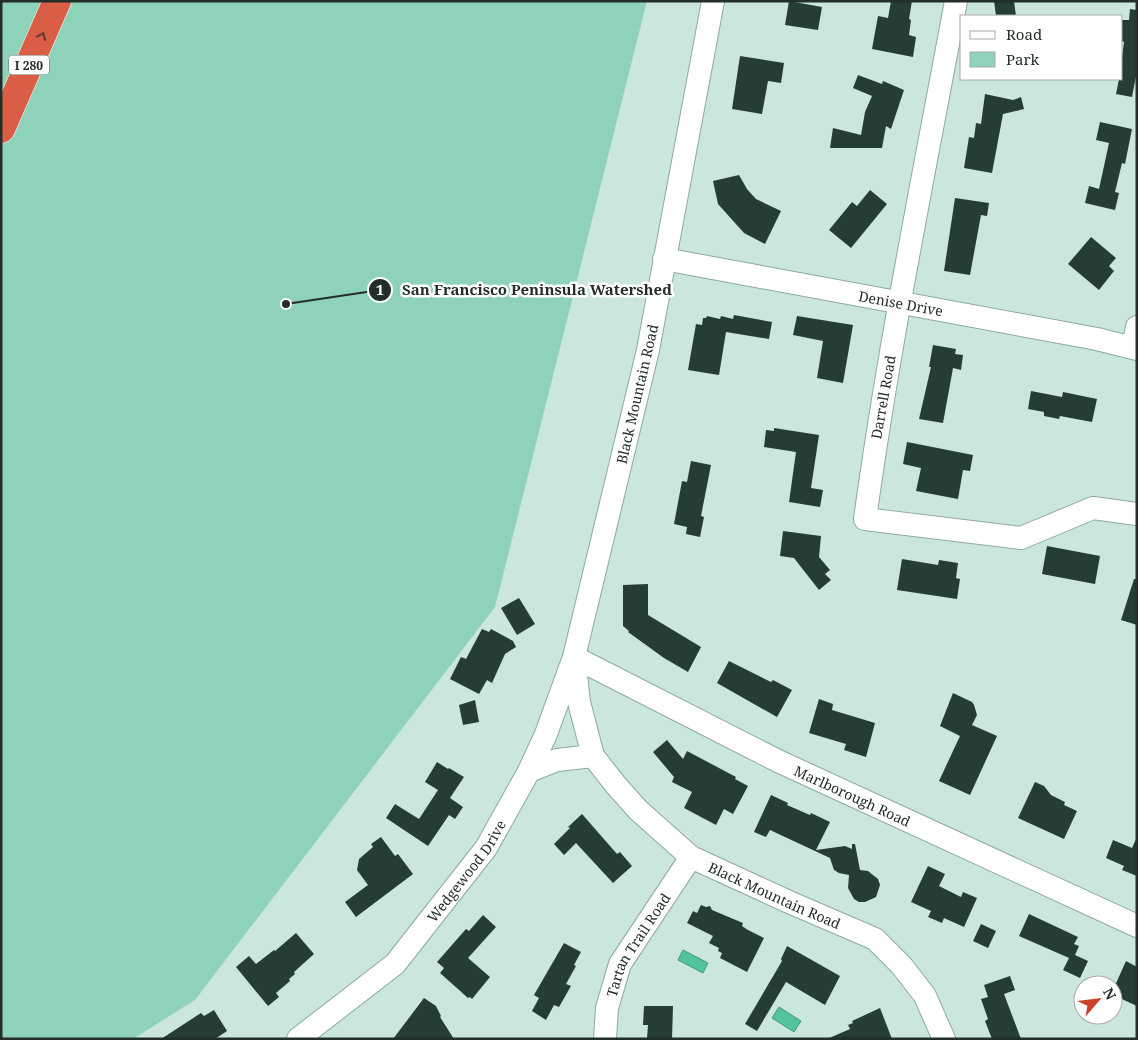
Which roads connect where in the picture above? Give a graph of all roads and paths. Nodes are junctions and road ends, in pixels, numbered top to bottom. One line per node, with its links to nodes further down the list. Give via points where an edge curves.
1 (56, 1): 4 (highway, I 280, one-way to 1)
2 (713, 1): 5 (street, Black Mountain Road)
3 (956, 1): 6 (street, Darrell Road)
4 (1, 129)
5 (664, 259): 6 (street, Denise Drive); 9 (street, Black Mountain Road, via 648,350)
6 (899, 303): 7 (street, Denise Drive, via 1097,339); 8 (street, Darrell Road, via 865,519 1021,538 1093,508)
7 (1135, 341)
8 (1137, 514)
9 (574, 657): 10 (street, Black Mountain Road, via 579,702); 11 (street, Wedgewood Drive); 13 (street, Marlborough Road, via 778,761)
10 (593, 756): 11 (street, via 557,760); 12 (street, Black Mountain Road, via 638,810)
11 (529, 771): 14 (street, Wedgewood Drive, via 486,848 395,964)
12 (691, 857): 15 (street, Tartan Trail Road, via 620,964 607,1008); 16 (street, Black Mountain Road, via 875,939 925,996)
13 (1137, 926)
14 (298, 1039)
15 (605, 1039)
16 (944, 1039)

